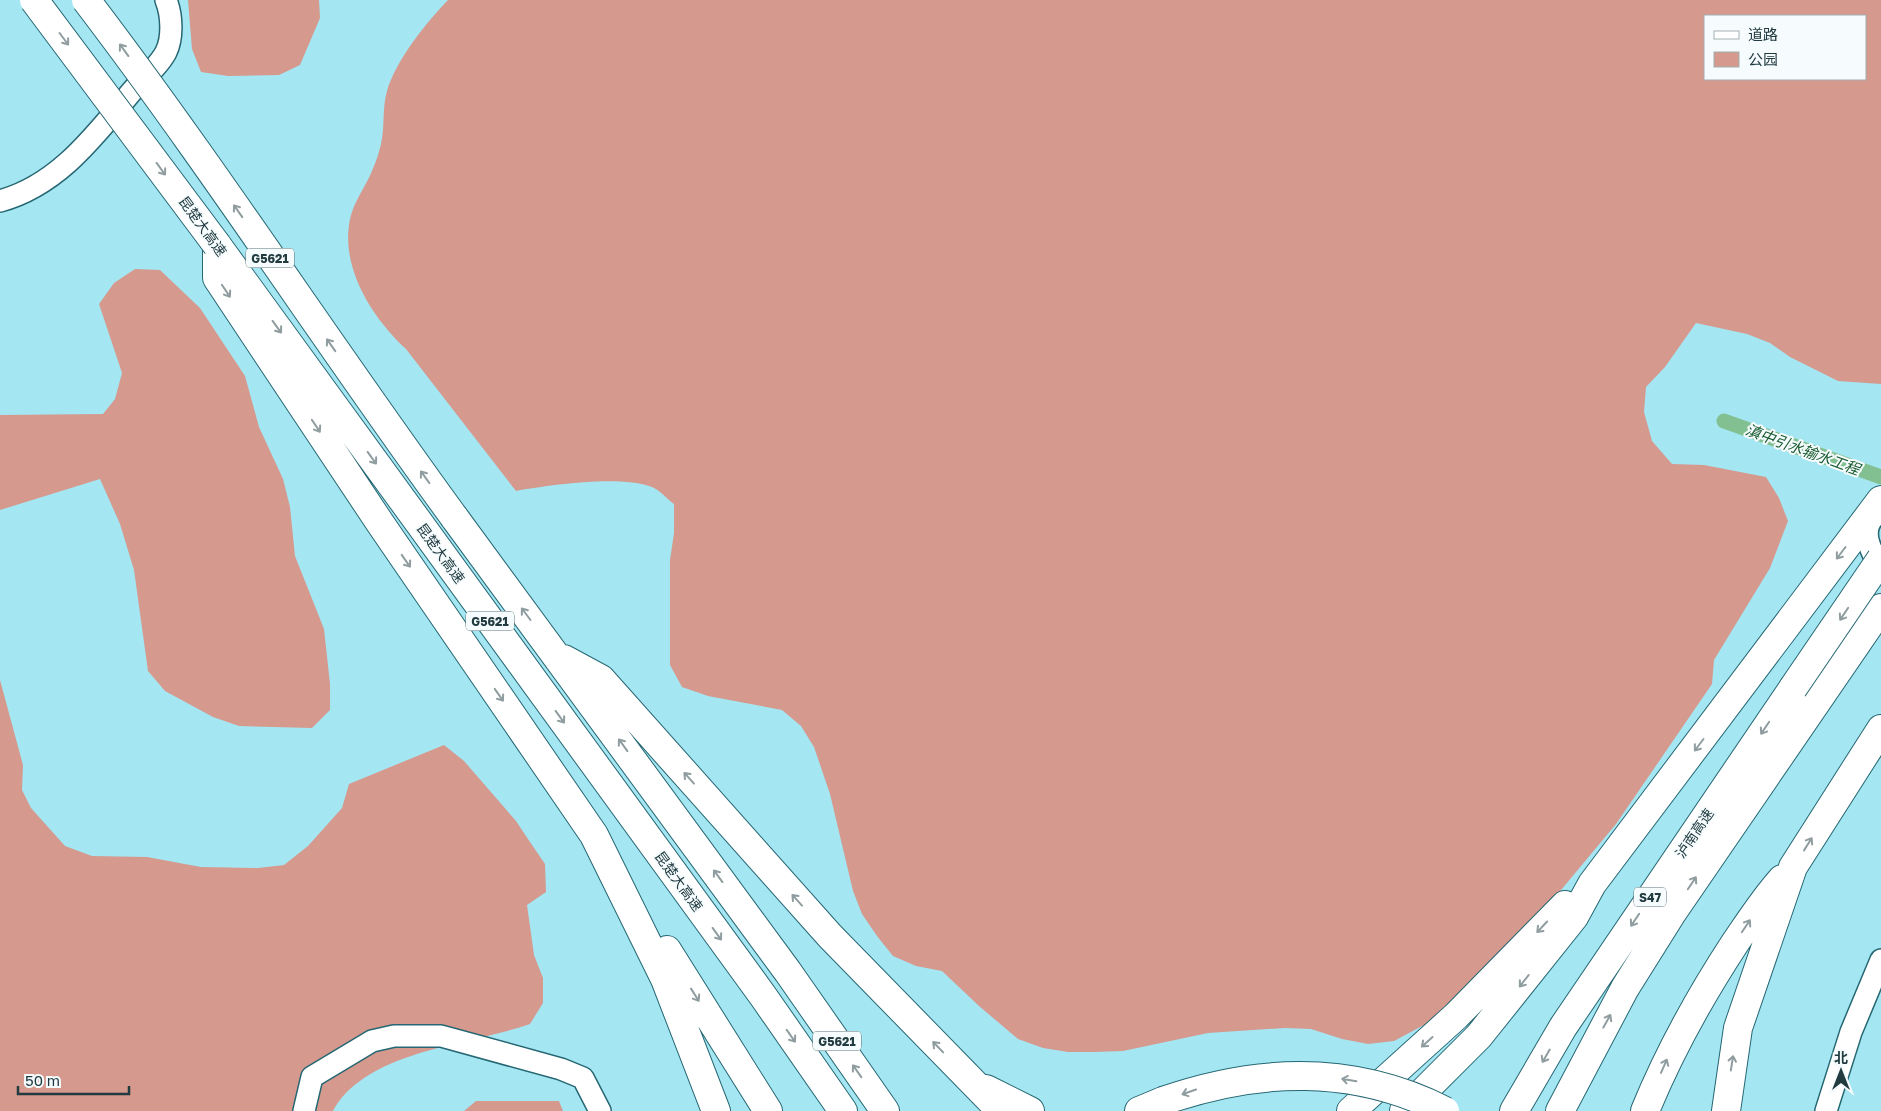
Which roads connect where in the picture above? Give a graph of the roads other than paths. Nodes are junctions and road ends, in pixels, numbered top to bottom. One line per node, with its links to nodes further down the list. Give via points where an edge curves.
1 (34, 0): 5 (highway, 昆楚大高速 / G5621, one-way to 5, bridge)
2 (86, 0): 11 (highway, G5621, one-way to 2, bridge, via 379,414)
3 (166, 0): 4 (street, via 171,30 166,52 76,156 47,179 16,197)
4 (0, 201)
5 (217, 245): 13 (highway, one-way to 13, via 218,278 380,523); 22 (highway, 昆楚大高速 / G5621, one-way to 22, via 763,996)
6 (1881, 500): 15 (highway, one-way to 15)
7 (1881, 512): 9 (street, via 1870,521 1867,533)
8 (1881, 559): 30 (highway, 泸南高速 / S47, one-way to 30, bridge, via 1568,1020)
9 (1881, 570)
10 (1881, 608): 31 (highway, 泸南高速 / S47, one-way to 10, via 1625,988 1672,913)
11 (558, 656): 17 (highway, one-way to 11, via 830,936 601,679); 23 (highway, G5621, one-way to 11)
12 (1881, 729): 14 (highway, one-way to 12)
13 (594, 835): 20 (highway, via 665,979); 21 (highway, one-way to 21)
14 (1794, 867): 32 (highway, one-way to 14, via 1679,1033 1703,992 1767,896); 33 (highway, one-way to 14, via 1738,1028)
15 (1592, 884): 27 (highway, one-way to 27, via 1558,910 1481,992); 28 (highway, one-way to 28, via 1574,917 1479,1036)
16 (1881, 960): 34 (street, via 1851,1032)
17 (972, 1082): 24 (highway); 25 (highway)
18 (304, 1111): 19 (street, via 312,1077 372,1041 394,1036 441,1036 583,1078)
19 (600, 1111)
20 (716, 1111)
21 (768, 1111)
22 (843, 1111)
23 (885, 1111)
24 (1001, 1111)
25 (1030, 1111)
26 (1139, 1111): 29 (highway, one-way to 26, bridge, via 1361,1082 1294,1074 1223,1082 1163,1100)
27 (1351, 1111)
28 (1404, 1111)
29 (1445, 1111)
30 (1514, 1111)
31 (1560, 1111)
32 (1645, 1111)
33 (1726, 1111)
34 (1826, 1111)

